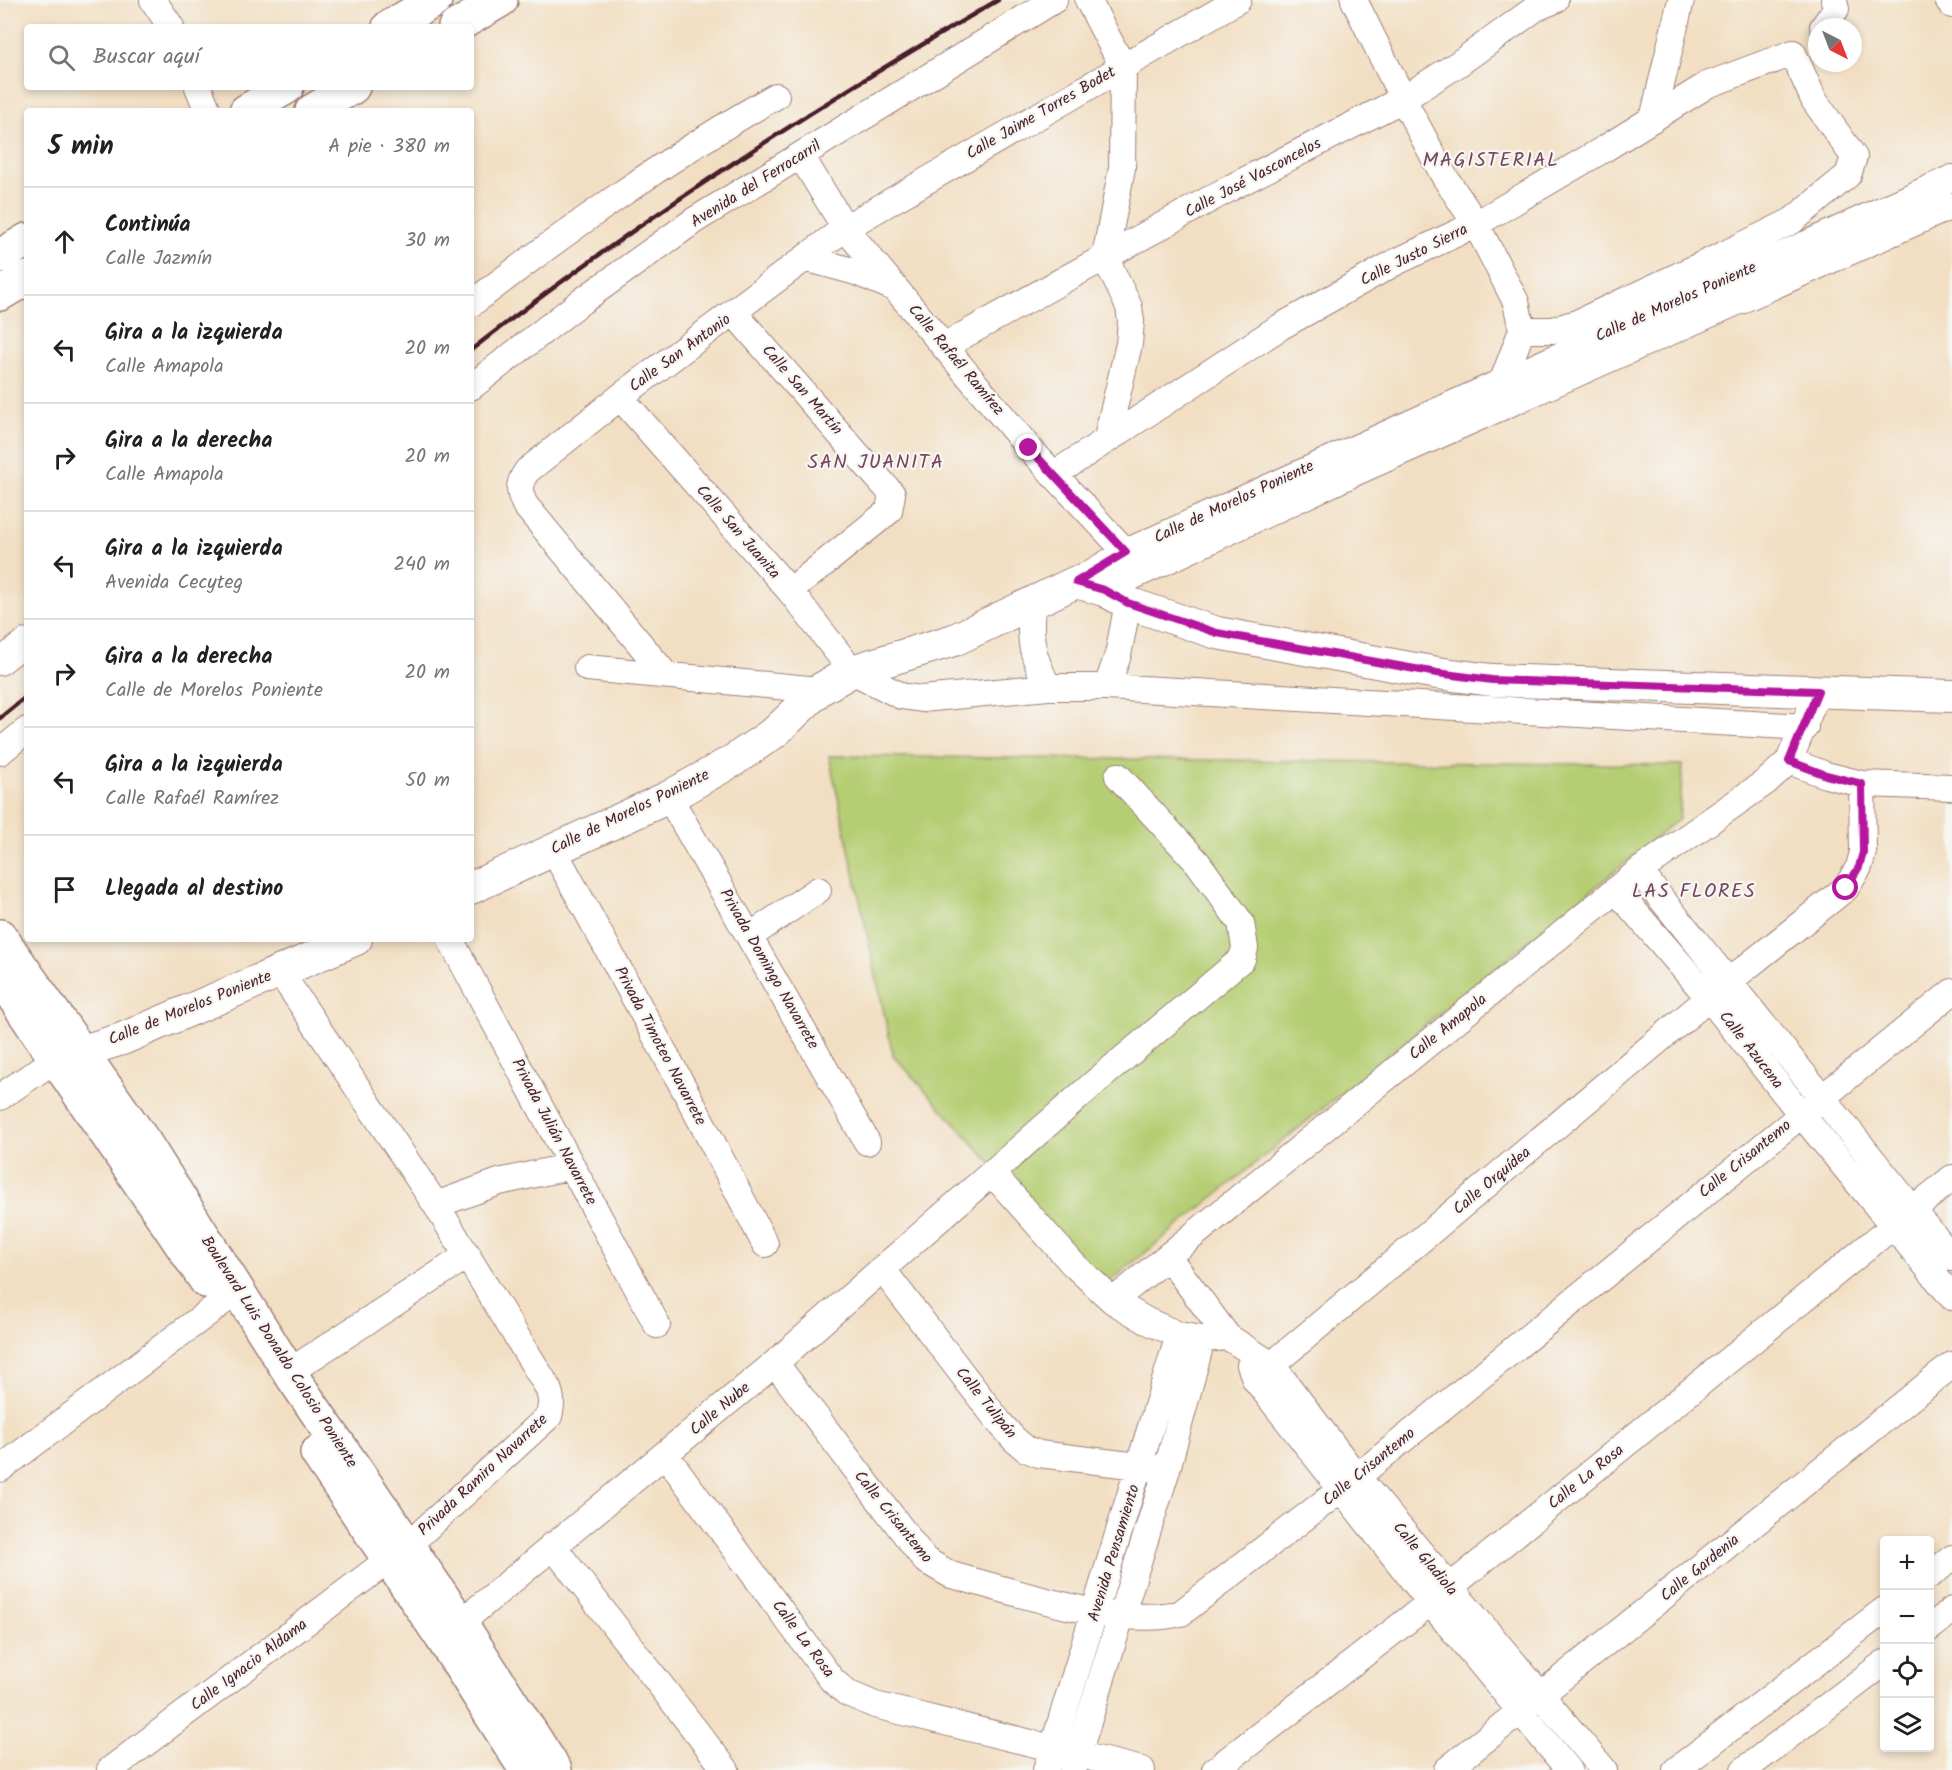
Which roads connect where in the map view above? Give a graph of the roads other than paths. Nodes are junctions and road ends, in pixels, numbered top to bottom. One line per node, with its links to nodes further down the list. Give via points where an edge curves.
1 (153, 0): 14 (street)
2 (435, 0): 15 (main road)
3 (501, 0): 16 (main road)
4 (1054, 0): 29 (street, Avenida del Ferrocarril)
5 (1088, 0): 19 (street)
6 (1238, 0): 19 (street, Calle Jaime Torres Bodet)
7 (1354, 0): 24 (street)
8 (1555, 0): 24 (street, Calle José Vasconcelos, via 1536,8)
9 (1681, 0): 28 (street)
10 (1834, 0): 13 (street, via 1836,9)
11 (1948, 0): 12 (street)
12 (1952, 5)
13 (1830, 18)
14 (169, 24)
15 (394, 24)
16 (460, 24)
17 (1808, 39): 18 (street)
18 (1790, 54): 28 (street, Calle Justo Sierra, via 1723,77); 40 (street, via 1814,100 1854,157 1853,166 1848,175 1792,221)
19 (1123, 67): 34 (street, Calle Jaime Torres Bodet); 38 (street, via 1122,168)
20 (199, 90): 25 (street)
21 (282, 90): 26 (main road)
22 (348, 90): 27 (main road)
23 (776, 96): 45 (street, via 604,204)
24 (1403, 99): 33 (street, via 1444,176); 38 (street, Calle José Vasconcelos)
25 (207, 108)
26 (251, 108)
27 (317, 108)
28 (1653, 118): 33 (street, Calle Justo Sierra)
29 (801, 156): 34 (street, Calle Rafaél Ramírez); 51 (street, Avenida del Ferrocarril, via 695,220)
30 (1952, 178): 32 (street, Calle de Morelos Poniente)
31 (1952, 206): 35 (street, Calle de Morelos Poniente)
32 (1878, 211): 35 (street); 40 (street, Calle de Morelos Poniente)
33 (1476, 224): 48 (street, via 1516,302); 53 (street, Calle Justo Sierra, via 1394,263 1280,327)
34 (845, 228): 39 (street, Calle San Antonio); 42 (street, Calle Rafaél Ramírez)
35 (1889, 235): 44 (street, Calle de Morelos Poniente)
36 (24, 242): 37 (main road)
37 (0, 256)
38 (1105, 257): 49 (street, Calle José Vasconcelos); 53 (street, via 1129,307 1131,321)
39 (805, 258): 42 (street, via 856,272); 46 (street, Calle San Antonio)
40 (1727, 266): 44 (street); 47 (street, Calle de Morelos Poniente)
41 (24, 280): 43 (main road)
42 (897, 290): 49 (street, Calle Rafaél Ramírez)
43 (0, 294)
44 (1741, 301): 54 (street, Calle de Morelos Poniente)
45 (474, 302)
46 (734, 314): 52 (street, Calle San Antonio); 57 (street, Calle San Martín, via 892,494 889,511)
47 (1612, 318): 48 (street, via 1577,322 1553,330); 50 (street, Calle de Morelos Poniente)
48 (1522, 330): 50 (street)
49 (945, 346): 55 (street, Calle Rafaél Ramírez)
50 (1503, 380): 54 (street, Calle de Morelos Poniente)
51 (474, 385)
52 (620, 397): 57 (street, Calle San Juanita); 64 (street, Calle San Antonio, via 527,471 519,483 519,494)
53 (1107, 438): 55 (street, Calle Justo Sierra)
54 (1350, 462): 56 (street, Calle de Morelos Poniente); 58 (street, Calle de Morelos Poniente)
55 (1053, 475): 56 (street, Calle Rafaél Ramírez)
56 (1126, 552): 58 (street, Calle de Morelos Poniente)
57 (790, 591): 63 (street, Calle San Juanita)
58 (1102, 592): 59 (street, Calle de Morelos Poniente); 66 (street, via 1118,655); 68 (street, via 1217,633 1437,673 1492,680)
59 (1032, 603): 63 (street, Calle de Morelos Poniente, via 954,640); 65 (street, via 1029,640)
60 (24, 643): 61 (street)
61 (0, 662)
62 (587, 668): 64 (street)
63 (852, 671): 65 (street, via 901,696 922,699); 67 (street, Calle de Morelos Poniente)
64 (665, 674): 67 (street)
65 (1048, 687): 66 (street)
66 (1107, 687): 70 (street)
67 (819, 690): 78 (street, Calle de Morelos Poniente, via 757,747)
68 (1818, 691): 69 (street); 70 (street, Calle Amapola)
69 (1952, 696)
70 (1805, 727): 74 (street, Calle Amapola)
71 (24, 733): 72 (street)
72 (0, 753): 73 (street)
73 (24, 754)
74 (1789, 761): 76 (street); 80 (street, Calle Amapola, via 1767,781)
75 (1118, 776): 97 (street, Calle Nube, via 1198,862 1241,923 1245,948 1242,959 1092,1084)
76 (1862, 784): 77 (street); 90 (street, Calle Orquídea, via 1863,852 1846,888)
77 (1952, 787)
78 (669, 797): 79 (street, Calle de Morelos Poniente); 85 (street, Privada Domingo Navarrete)
79 (553, 849): 81 (street, Calle de Morelos Poniente); 101 (street, Privada Timoteo Navarrete)
80 (1639, 871): 83 (street, Calle Amapola); 90 (street, Calle Azucena)
81 (474, 887)
82 (818, 890): 85 (street)
83 (1616, 890): 90 (street, Calle Azucena); 103 (street, Calle Amapola)
84 (0, 936): 92 (main road, Boulevard Luis Donaldo Colosio Poniente)
85 (750, 936): 95 (street, Privada Domingo Navarrete)
86 (350, 942): 88 (street, Calle de Morelos Poniente)
87 (452, 942): 96 (street, Privada Julián Navarrete)
88 (280, 972): 92 (street, Calle de Morelos Poniente, via 122,1039); 99 (street, Privada Ramiro Navarrete)
89 (0, 977): 92 (main road, Boulevard Luis Donaldo Colosio Poniente)
90 (1719, 990): 94 (street, Calle Azucena); 115 (street, Calle Orquídea)
91 (1952, 992): 94 (street, Calle Crisantemo)
92 (67, 1055): 93 (street); 106 (main road, Boulevard Luis Donaldo Colosio Poniente, via 145,1143)
93 (0, 1097)
94 (1811, 1106): 100 (street, Calle Azucena); 120 (street, Calle Crisantemo)
95 (867, 1142)
96 (572, 1166): 99 (street, via 499,1182); 109 (street, Privada Julián Navarrete)
97 (993, 1174): 105 (street, Calle Nube); 108 (street, via 1073,1264)
98 (1952, 1178): 100 (street, Calle La Rosa)
99 (436, 1205): 102 (street, Privada Ramiro Navarrete)
100 (1903, 1217): 104 (street, Calle Azucena); 107 (street, Calle Azucena); 125 (street, Calle La Rosa)
101 (765, 1244)
102 (468, 1255): 114 (street); 122 (street, Privada Ramiro Navarrete, via 547,1386 552,1406 549,1416)
103 (1168, 1257): 108 (street, Calle Amapola); 111 (street, Calle Gladiola)
104 (1952, 1258)
105 (883, 1269): 112 (street, Calle Nube); 117 (street, Calle Tulipán, via 999,1422 1026,1449)
106 (228, 1296): 114 (main road, Boulevard Luis Donaldo Colosio Poniente); 118 (street); 122 (main road, Boulevard Luis Donaldo Colosio Poniente)
107 (1952, 1296)
108 (1113, 1301): 110 (street, via 1148,1321)
109 (657, 1324)
110 (1190, 1337): 111 (street); 117 (street, Avenida Pensamiento); 119 (street, Avenida Pensamiento)
111 (1237, 1344): 115 (street, Calle Gladiola)
112 (775, 1363): 116 (street, Calle Nube); 127 (street, Calle Crisantemo, via 925,1560 951,1575)
113 (1952, 1365): 132 (street, Calle Gardenia)
114 (289, 1372): 122 (main road, Boulevard Luis Donaldo Colosio Poniente)
115 (1263, 1372): 120 (street, Calle Gladiola)
116 (665, 1455): 121 (street, Calle Nube); 134 (street, Calle La Rosa, via 832,1680 847,1693 875,1705)
117 (1140, 1468): 119 (street, Calle Tulipán); 127 (street, Avenida Pensamiento)
118 (0, 1469)
119 (1167, 1469): 127 (street, Avenida Pensamiento)
120 (1349, 1484): 125 (street, Calle Gladiola); 127 (street, Calle Crisantemo, via 1192,1607 1168,1616)
121 (552, 1545): 130 (street, Calle Nube); 138 (street)
122 (397, 1553): 130 (main road, Boulevard Luis Donaldo Colosio Poniente); 135 (street, Calle Ignacio Aldama)
123 (1952, 1558): 124 (street)
124 (1934, 1571)
125 (1440, 1595): 132 (street, Calle Gladiola); 133 (street, Calle Gladiola); 140 (street, Calle La Rosa)
126 (1952, 1610): 129 (street)
127 (1108, 1613): 134 (street, Avenida Pensamiento)
128 (1880, 1613): 144 (street)
129 (1934, 1624)
130 (451, 1630): 136 (main road, Boulevard Luis Donaldo Colosio Poniente); 137 (main road, Boulevard Luis Donaldo Colosio Poniente)
131 (1880, 1666): 145 (street)
132 (1540, 1696): 133 (street, Calle Gardenia); 143 (street, Calle Gladiola)
133 (1520, 1713): 141 (street, Calle Gardenia); 142 (street, Calle Gladiola)
134 (1063, 1760): 139 (street, Calle La Rosa)
135 (110, 1770)
136 (526, 1770)
137 (555, 1770)
138 (726, 1770)
139 (1142, 1770)
140 (1215, 1770)
141 (1447, 1770)
142 (1569, 1770)
143 (1604, 1770)
144 (1676, 1770)
145 (1744, 1770)

